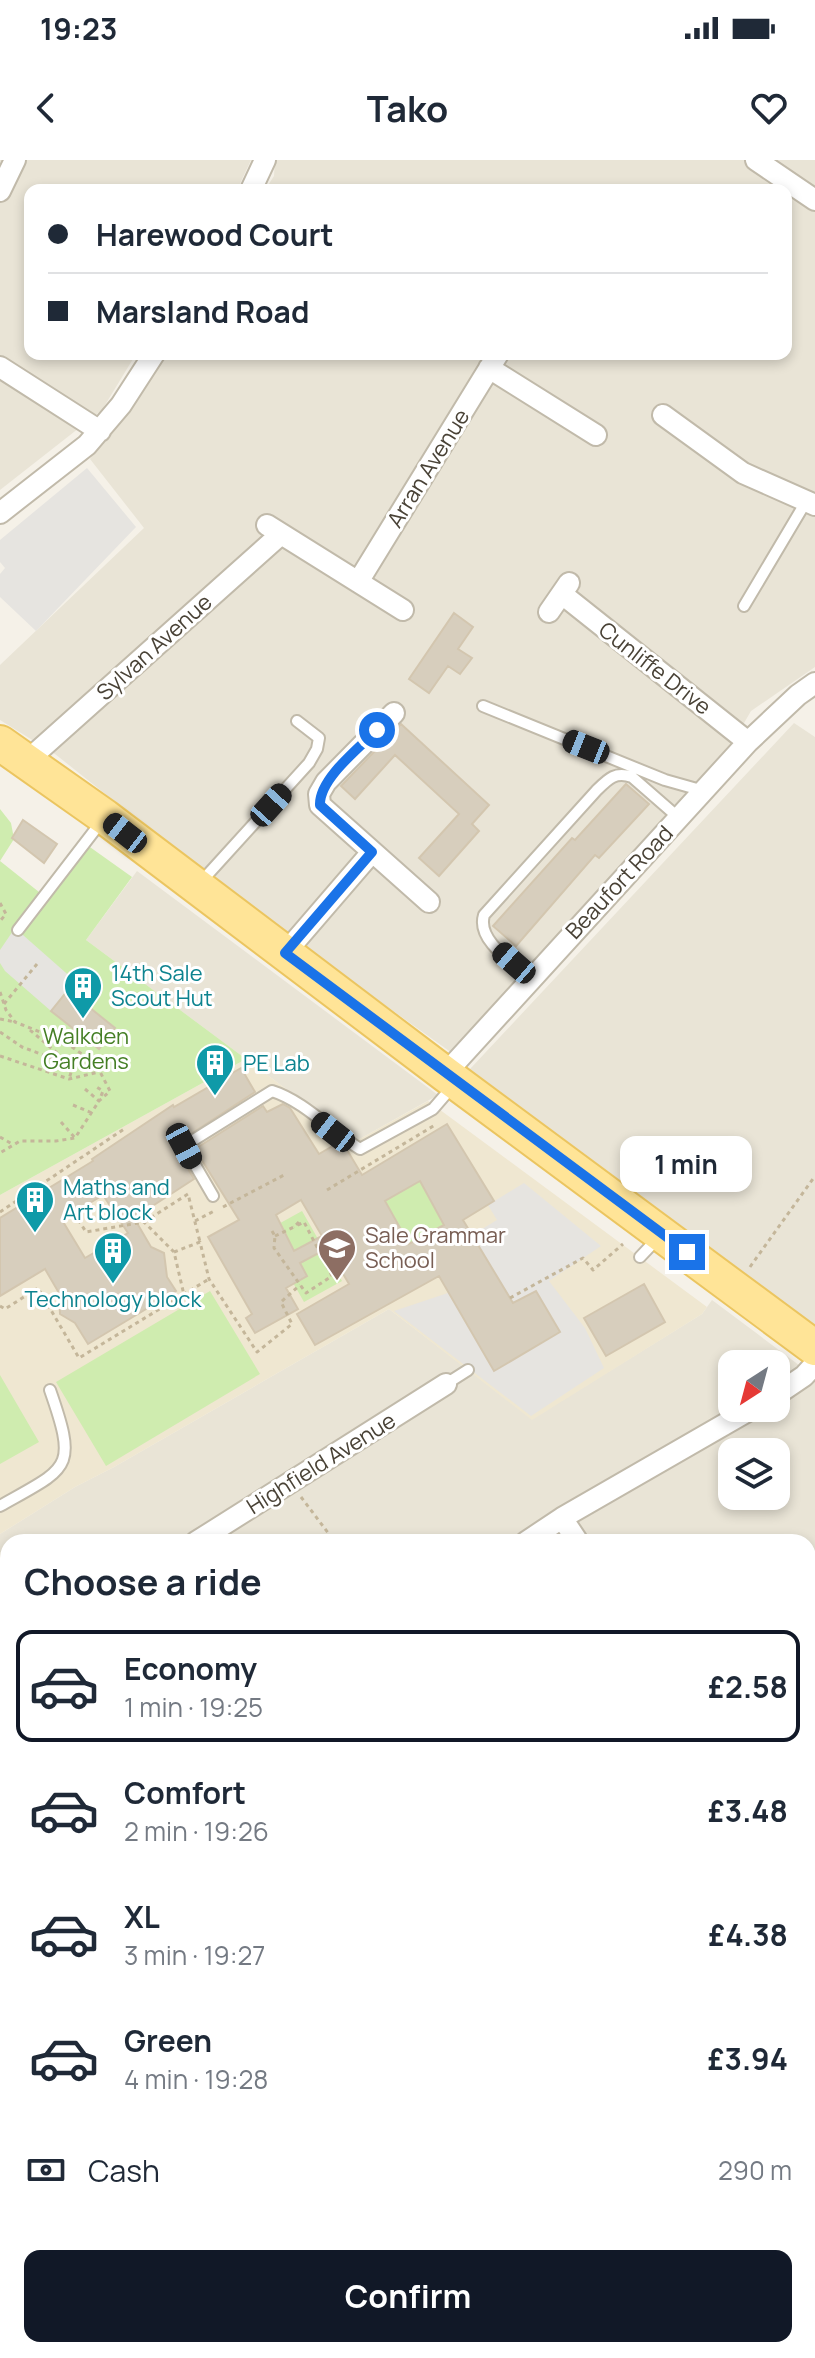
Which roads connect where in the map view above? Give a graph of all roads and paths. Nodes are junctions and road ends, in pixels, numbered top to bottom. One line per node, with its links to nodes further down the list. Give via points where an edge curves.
1 (15, 160): 7 (street)
2 (265, 160): 4 (street)
3 (756, 160): 5 (street)
4 (254, 184)
5 (791, 184)
6 (792, 184): 8 (street)
7 (0, 191)
8 (815, 200)
9 (150, 360): 13 (street)
10 (494, 361): 14 (street); 17 (street, Arran Avenue)
11 (0, 367): 13 (street)
12 (663, 415): 15 (street, via 743,473)
13 (100, 431): 16 (street)
14 (596, 435)
15 (811, 503): 18 (lane)
16 (0, 513)
17 (358, 582): 19 (street); 28 (street, Sylvan Avenue, via 274,530)
18 (744, 606)
19 (403, 610)
20 (549, 612): 27 (street, Cunliffe Drive, via 566,588)
21 (815, 683): 22 (street, Beaufort Road)
22 (798, 695): 24 (street); 27 (street, Beaufort Road)
23 (483, 706): 29 (lane)
24 (815, 708)
25 (394, 713): 32 (street, via 319,794 320,805)
26 (297, 721): 33 (lane, via 319,738 309,763)
27 (748, 742): 29 (street, Beaufort Road)
28 (14, 752): 30 (main road)
29 (704, 791): 31 (street, Beaufort Road)
30 (105, 817): 33 (main road); 37 (lane)
31 (679, 818): 40 (street, Beaufort Road); 40 (lane, via 623,774 610,777 596,791 484,915 485,934)
32 (372, 852): 34 (street); 38 (street)
33 (196, 888): 38 (main road)
34 (429, 902)
35 (0, 903): 36 (path, via 6,914)
36 (0, 921)
37 (18, 930)
38 (285, 953): 50 (main road)
39 (37, 964): 42 (path)
40 (531, 978): 50 (street, Beaufort Road)
41 (0, 992): 42 (path)
42 (4, 1004): 44 (path)
43 (0, 1019): 44 (path)
44 (15, 1022): 45 (path)
45 (27, 1027): 48 (path); 49 (path, via 65,1042 96,1064)
46 (0, 1032): 48 (path, via 22,1047)
47 (0, 1056): 51 (path)
48 (73, 1066): 51 (path)
49 (99, 1072): 51 (path); 54 (path, via 110,1091)
50 (450, 1078): 67 (lane, via 433,1109 360,1149 288,1096 272,1091 184,1146); 81 (main road, via 651,1246)
51 (69, 1079)
52 (95, 1086): 54 (path, via 103,1091)
53 (85, 1089): 54 (path)
54 (99, 1101): 56 (path)
55 (73, 1105): 56 (path)
56 (92, 1113): 61 (path)
57 (441, 1120): 66 (path)
58 (61, 1122): 61 (path)
59 (124, 1129): 68 (path)
60 (0, 1137): 62 (path)
61 (75, 1138): 62 (path)
62 (14, 1145): 63 (path)
63 (0, 1153)
64 (286, 1174): 71 (path)
65 (815, 1176): 81 (path)
66 (327, 1190)
67 (213, 1196)
68 (0, 1212)
69 (74, 1213): 72 (path, via 86,1232)
70 (301, 1220): 73 (path)
71 (195, 1221): 72 (path, via 188,1194); 76 (path)
72 (144, 1222): 78 (path)
73 (294, 1227): 75 (path); 80 (path, via 304,1222 332,1276 306,1293)
74 (272, 1231): 75 (path)
75 (275, 1236): 80 (path, via 274,1248)
76 (200, 1242): 78 (path); 79 (path)
77 (623, 1244): 83 (path, via 593,1270 583,1258)
78 (174, 1252): 82 (path)
79 (209, 1279): 80 (path, via 257,1352 292,1324 281,1302); 82 (path)
80 (300, 1285)
81 (735, 1288): 85 (main road)
82 (184, 1295): 84 (path, via 79,1358 38,1288 5,1309)
83 (510, 1298)
84 (0, 1306)
85 (815, 1348)
86 (815, 1364): 89 (street)
87 (468, 1370): 88 (lane)
88 (446, 1384): 92 (street, Highfield Avenue)
89 (790, 1386)
90 (50, 1390): 93 (lane, via 66,1448 63,1463)
91 (729, 1422): 94 (street)
92 (290, 1482): 95 (street, Highfield Avenue); 96 (path)
93 (0, 1506)
94 (562, 1518): 97 (street); 98 (street)
95 (209, 1534)
96 (329, 1534)
97 (538, 1534)
98 (573, 1534)

